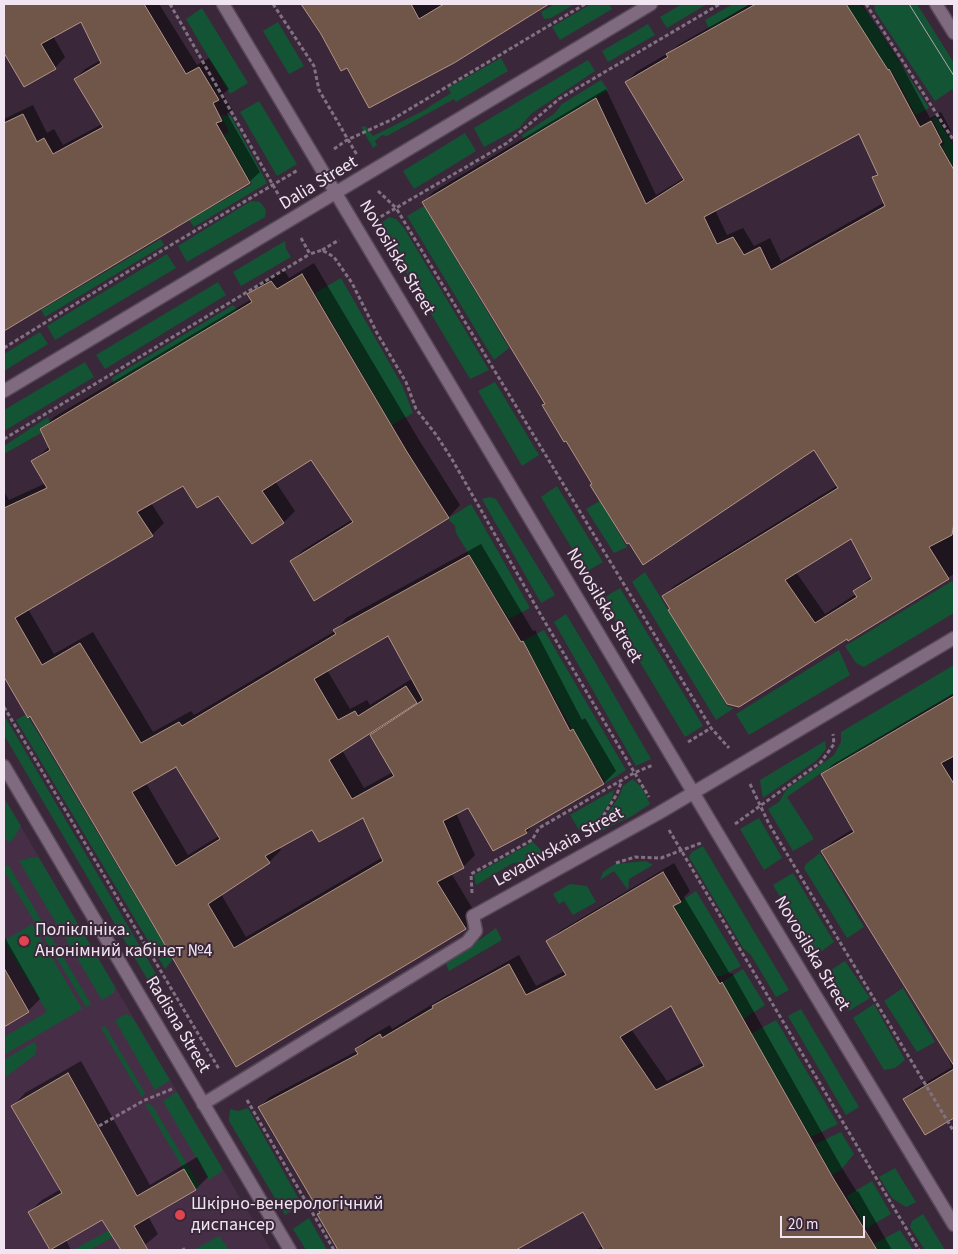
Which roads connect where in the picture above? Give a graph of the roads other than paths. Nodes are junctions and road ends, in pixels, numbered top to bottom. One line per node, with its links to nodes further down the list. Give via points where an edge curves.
1 (223, 4): 5 (street, Novosilska Street)
2 (651, 4): 5 (street, Dalia Street)
3 (936, 4): 4 (street)
4 (954, 33)
5 (338, 194): 6 (street, Dalia Street); 9 (street, Novosilska Street)
6 (4, 391)
7 (954, 638): 9 (street, Levadivskaia Street)
8 (4, 766): 10 (street, Radisna Street)
9 (694, 793): 10 (street, Levadivskaia Street, via 473,916 476,931 467,942); 11 (street, Novosilska Street)
10 (203, 1104): 12 (street, Radisna Street)
11 (954, 1225)
12 (290, 1250)

